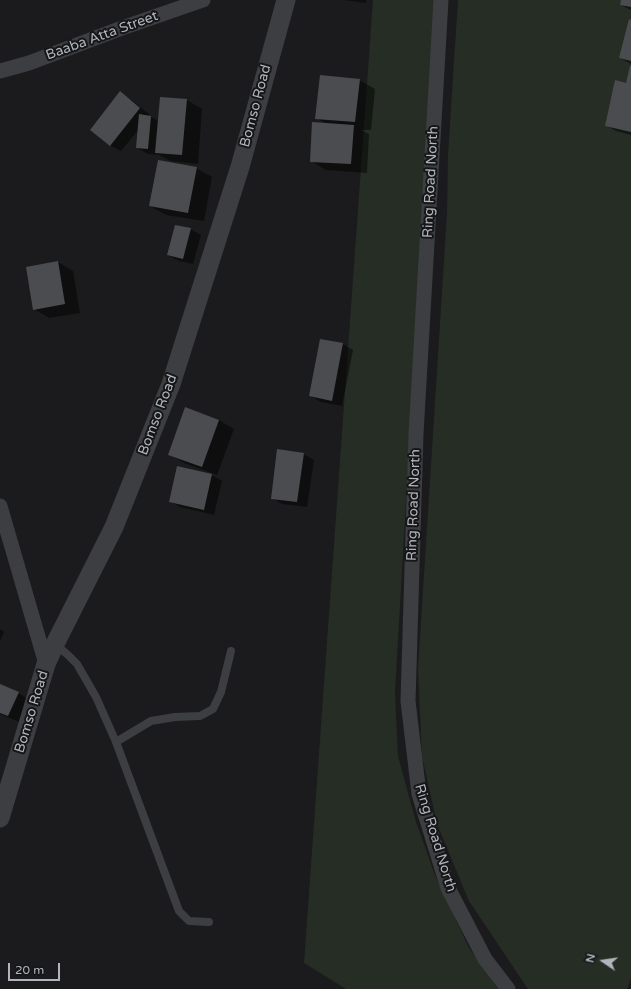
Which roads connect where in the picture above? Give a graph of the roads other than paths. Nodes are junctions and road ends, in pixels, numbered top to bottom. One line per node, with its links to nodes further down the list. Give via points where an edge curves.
1 (203, 0): 4 (street, Baaba Atta Street, via 29,63)
2 (286, 0): 6 (street, Bomso Road, via 240,167 171,384 114,527)
3 (441, 0): 12 (street, Ring Road North, via 416,434 408,701 418,794 448,888 485,959)
4 (0, 71)
5 (0, 506): 8 (street)
6 (55, 644): 8 (street, Bomso Road); 9 (lane, via 77,664 96,697)
7 (231, 651): 9 (lane, via 221,692 213,709 200,716 151,721)
8 (46, 664): 10 (street, Bomso Road)
9 (116, 742): 11 (lane, via 179,911 189,921)
10 (0, 818)
11 (209, 922)
12 (508, 989)

